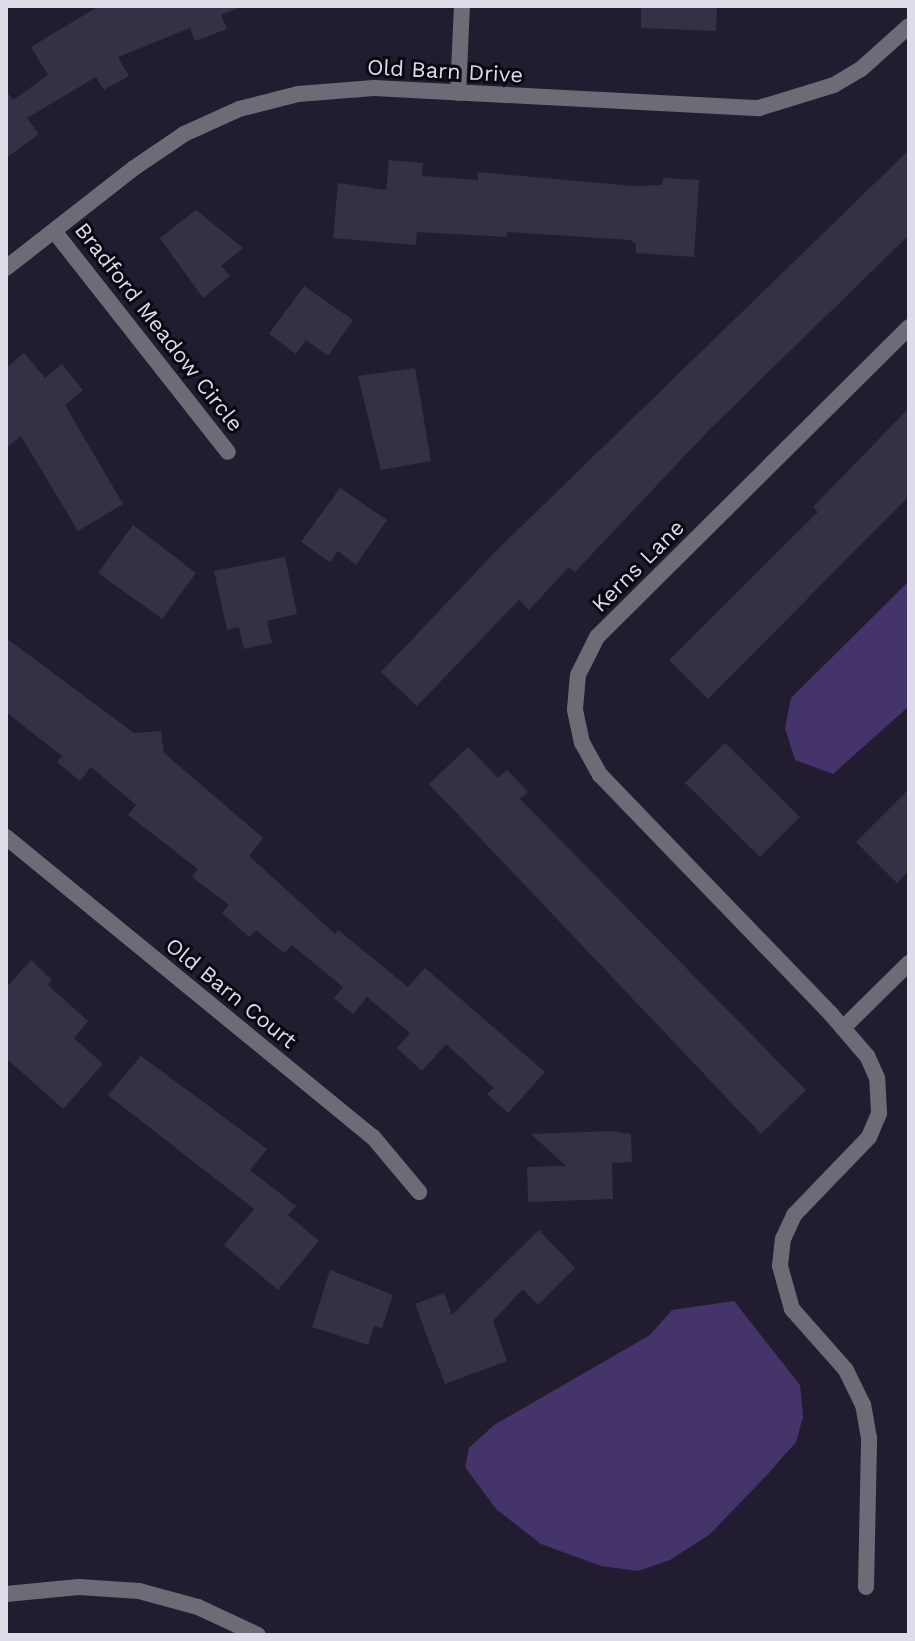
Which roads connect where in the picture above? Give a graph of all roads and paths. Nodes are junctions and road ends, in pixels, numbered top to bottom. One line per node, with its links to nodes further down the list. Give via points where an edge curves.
1 (462, 6): 3 (street)
2 (909, 26): 3 (street, Old Barn Drive, via 861,69 834,85 759,108)
3 (458, 93): 4 (street, Old Barn Drive, via 328,90 239,109 184,134)
4 (54, 231): 5 (street, Old Barn Drive); 7 (street, Bradford Meadow Circle)
5 (6, 268)
6 (909, 327): 10 (street, Kerns Lane, via 597,637 585,659 575,709 590,760)
7 (228, 452)
8 (6, 837): 11 (street, Old Barn Court, via 373,1137)
9 (909, 963): 10 (street)
10 (843, 1028): 12 (street, Kerns Lane, via 875,1073 879,1113 865,1144 794,1215 783,1239 780,1266 792,1309 841,1362 863,1405 869,1438)
11 (419, 1192)
12 (866, 1587)
13 (6, 1594): 14 (street, via 79,1587 139,1591 198,1607)
14 (258, 1635)

